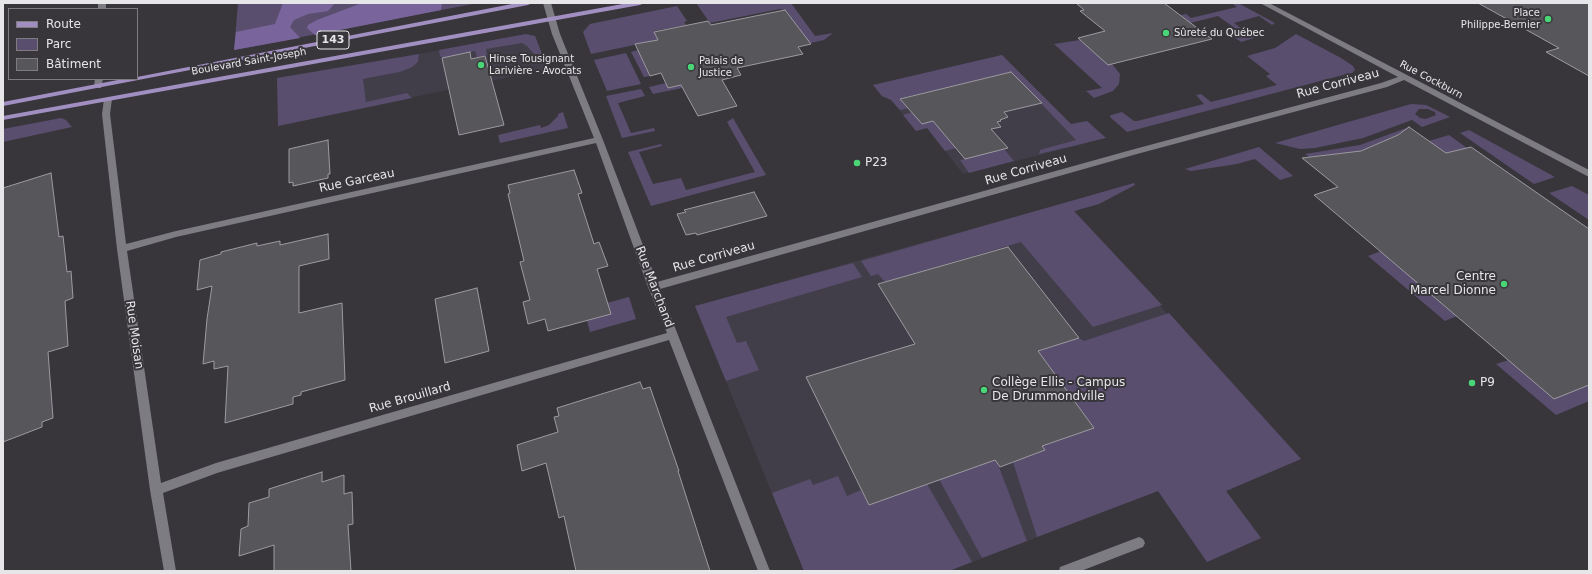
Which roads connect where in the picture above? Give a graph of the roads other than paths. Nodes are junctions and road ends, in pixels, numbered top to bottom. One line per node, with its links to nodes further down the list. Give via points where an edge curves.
1 (528, 3): 7 (main road, Boulevard Saint-Joseph / 143)
2 (547, 3): 5 (street, Rue Marchand)
3 (640, 3): 5 (main road, Boulevard Saint-Joseph / 143)
4 (1264, 3): 6 (street, Rue Cockburn)
5 (552, 20): 10 (main road, Boulevard Saint-Joseph / 143); 13 (street, Rue Marchand)
6 (1405, 77): 14 (street, Rue Cockburn); 16 (street, Rue Corriveau, via 1384,85)
7 (138, 79)
8 (126, 80): 9 (main road, Boulevard Saint-Joseph / 143)
9 (98, 83): 11 (main road, Boulevard Saint-Joseph / 143)
10 (108, 98): 12 (main road, Boulevard Saint-Joseph / 143); 15 (street, Rue Moisan, via 106,114)
11 (3, 104)
12 (3, 118)
13 (599, 140): 15 (street, Rue Garceau, via 176,234); 16 (street, Rue Marchand)
14 (1589, 174)
15 (122, 249): 18 (street, Rue Moisan)
16 (653, 286): 17 (street, Rue Marchand)
17 (673, 335): 18 (street, Rue Brouillard, via 223,466); 21 (street, Rue Marchand)
18 (156, 490): 20 (street, Rue Moisan)
19 (1139, 543): 22 (street)
20 (170, 571)
21 (764, 571)
22 (1065, 571)

